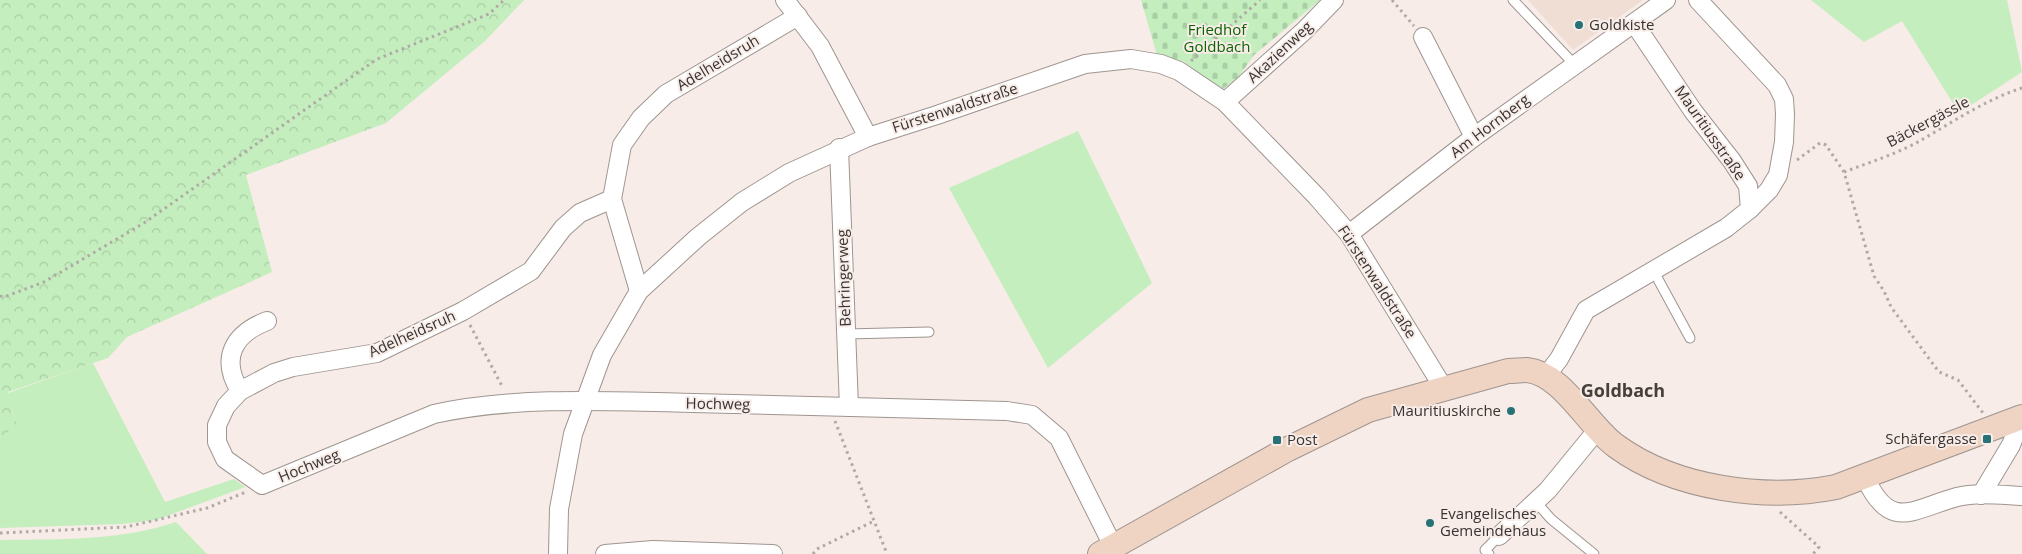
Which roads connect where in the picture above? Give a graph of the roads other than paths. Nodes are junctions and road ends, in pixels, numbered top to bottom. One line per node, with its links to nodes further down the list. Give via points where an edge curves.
1 (784, 0): 6 (street)
2 (1334, 0): 10 (street, Akazienweg)
3 (1513, 0): 9 (lane)
4 (1666, 0): 7 (street)
5 (1698, 0): 15 (street, via 1777,86 1784,99 1784,142 1778,175 1769,190)
6 (798, 16): 11 (street, via 820,46); 14 (street, Adelheidsruh, via 666,94 641,118 622,145)
7 (1634, 22): 9 (street, Am Hornberg); 15 (street, Mauritiusstraße, via 1748,186)
8 (1423, 37): 12 (street)
9 (1574, 64): 12 (street, Am Hornberg)
10 (1225, 102): 11 (street, Fürstenwaldstraße, via 1179,71 1131,59 1085,64); 16 (street, Fürstenwaldstraße)
11 (868, 136): 13 (street, Fürstenwaldstraße)
12 (1474, 137): 16 (street, Am Hornberg)
13 (839, 148): 18 (street, Fürstenwaldstraße, via 742,202); 21 (street, Behringerweg)
14 (612, 199): 18 (street, Adelheidsruh); 25 (street, Adelheidsruh, via 580,213 563,228 531,271 463,311 377,353 294,367 274,373)
15 (1750, 209): 17 (street, via 1726,228)
16 (1349, 234): 24 (street, Fürstenwaldstraße)
17 (1652, 270): 22 (lane); 23 (street, via 1586,310)
18 (639, 291): 26 (street, Fürstenwaldstraße, via 602,355)
19 (266, 320): 25 (street, via 243,334 234,346 230,362 232,379)
20 (929, 332): 21 (lane)
21 (846, 334): 27 (street, Behringerweg)
22 (1690, 338)
23 (1546, 376): 24 (street, via 1529,370 1508,371); 29 (street)
24 (1443, 388): 36 (street, via 1368,410 1332,426)
25 (240, 391): 31 (street, Adelheidsruh, via 226,406 217,425 217,442 225,459)
26 (585, 400): 27 (street, Hochweg); 31 (street, Hochweg, via 462,408 434,414); 37 (street, Fürstenwaldstraße, via 573,434 559,509)
27 (849, 407): 36 (street, Hochweg, via 1032,414 1059,438)
28 (2022, 417): 30 (street); 32 (street, via 2011,445)
29 (1598, 429): 30 (street, via 1615,445 1660,469 1694,482 1731,490 1818,490); 34 (street)
30 (1865, 477): 32 (street, via 1872,494 1890,510 1902,514 1958,497)
31 (262, 485)
32 (1980, 495): 33 (street)
33 (2022, 496)
34 (1536, 502): 35 (street); 41 (lane, via 1551,519)
35 (1500, 536): 40 (lane, via 1485,550)
36 (1106, 550)
37 (558, 554)
38 (605, 554): 39 (street, via 653,550)
39 (773, 554)
40 (1489, 554)
41 (1594, 554)

